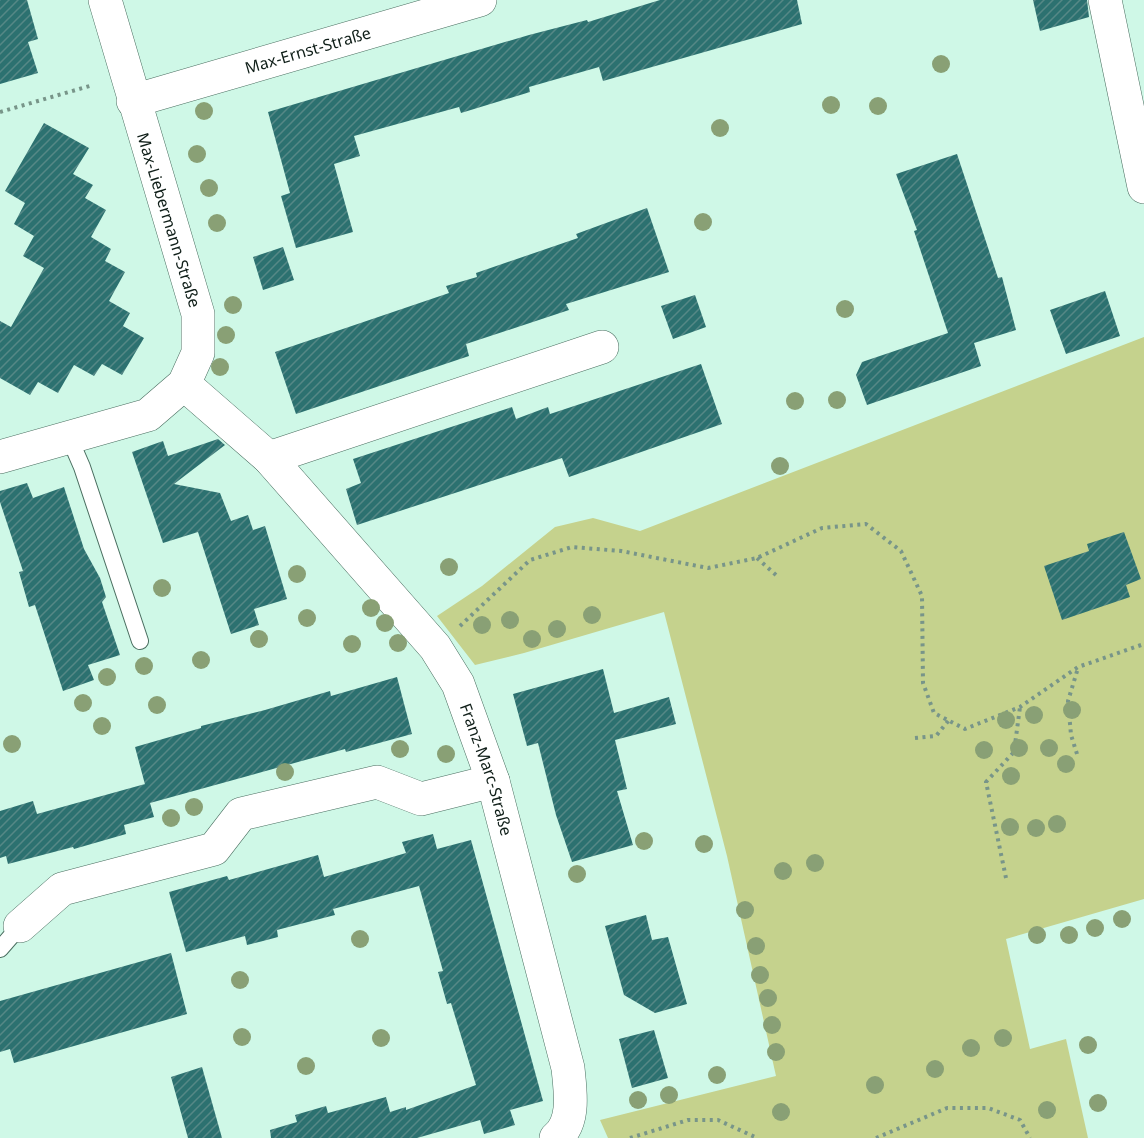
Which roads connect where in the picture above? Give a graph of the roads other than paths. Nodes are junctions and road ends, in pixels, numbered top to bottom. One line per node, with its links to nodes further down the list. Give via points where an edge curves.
1 (105, 0): 4 (street, Max-Liebermann-Straße)
2 (480, 0): 4 (street, Max-Ernst-Straße)
3 (1105, 0): 5 (street)
4 (129, 89): 7 (street, Max-Liebermann-Straße, via 198,314 198,353)
5 (1144, 187)
6 (602, 347): 10 (street)
7 (184, 384): 8 (street, Max-Liebermann-Straße, via 148,415); 10 (street, Franz-Marc-Straße)
8 (69, 437): 9 (street, Max-Liebermann-Straße); 11 (lane)
9 (0, 457)
10 (269, 458): 12 (street, Franz-Marc-Straße, via 435,647 458,684)
11 (140, 641)
12 (493, 781): 13 (street, via 421,799 377,782 241,814 214,849 62,889); 14 (street, Franz-Marc-Straße, via 568,1068 571,1103 562,1133)
13 (10, 938)
14 (556, 1138)

